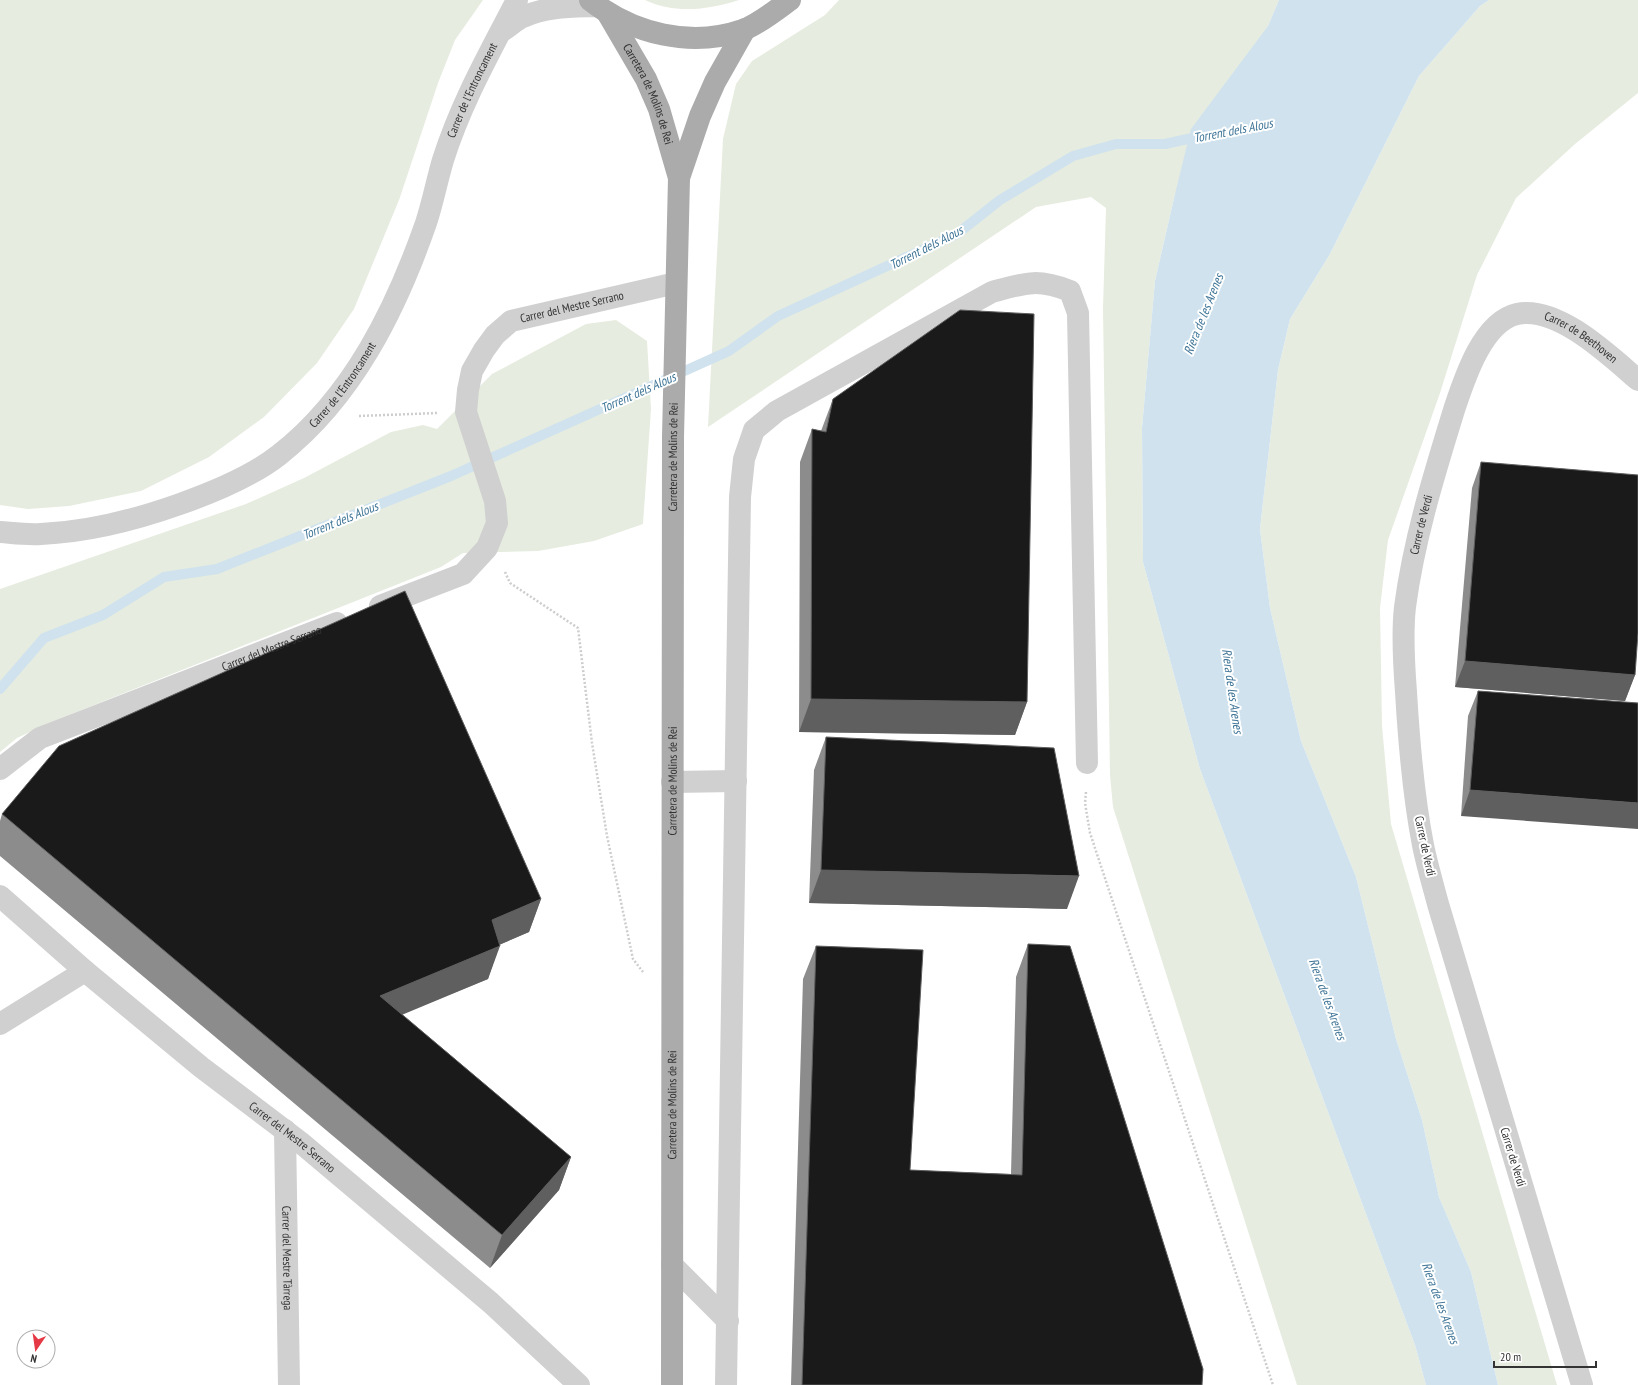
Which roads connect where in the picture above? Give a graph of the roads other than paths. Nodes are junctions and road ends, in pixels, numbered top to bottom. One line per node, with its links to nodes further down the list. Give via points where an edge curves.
1 (517, 0): 5 (street, Carrer de l'Entroncament)
2 (790, 0): 4 (main road)
3 (599, 7): 4 (main road, via 639,29 676,37 722,36); 5 (street, Carrer de l'Entroncament, via 561,7 540,12 523,17); 6 (main road, Carretera de Molins de Rei, via 646,79 659,109)
4 (745, 29): 6 (main road, Carretera de Molins de Rei, via 714,82)
5 (501, 32): 10 (street, Carrer de l'Entroncament, via 483,63 443,159 427,221 402,289 340,395 320,418 278,456 234,482 156,512 87,530 40,534)
6 (679, 178): 7 (main road, Carretera de Molins de Rei)
7 (676, 283): 12 (street, Carrer del Mestre Serrano, via 510,321 495,335 472,371 466,412 496,501 497,523 487,548 463,574 40,738); 14 (main road, Carretera de Molins de Rei)
8 (1516, 314): 9 (street, Carrer de Beethoven, via 1542,314 1572,327); 25 (street, Carrer de Verdi, via 1494,327 1475,354 1428,494 1415,548 1405,610 1408,733 1423,846 1438,904)
9 (1638, 380)
10 (0, 532)
11 (1087, 763): 13 (street, via 1078,313 1070,291 1052,284 1028,282 992,292 777,412 754,430 744,459 740,497)
12 (0, 768)
13 (736, 781): 14 (street); 20 (street)
14 (672, 782): 19 (main road, Carretera de Molins de Rei)
15 (0, 896): 16 (street, Carrer del Mestre Serrano)
16 (85, 971): 17 (street); 18 (street, Carrer del Mestre Serrano, via 201,1067)
17 (0, 1024)
18 (285, 1130): 21 (street, Carrer del Mestre Tàrrega); 22 (street, Carrer del Mestre Serrano, via 491,1303)
19 (672, 1265): 20 (street); 23 (main road, Carretera de Molins de Rei)
20 (728, 1321): 24 (street)
21 (289, 1385)
22 (579, 1385)
23 (672, 1385)
24 (726, 1385)
25 (1582, 1385)

